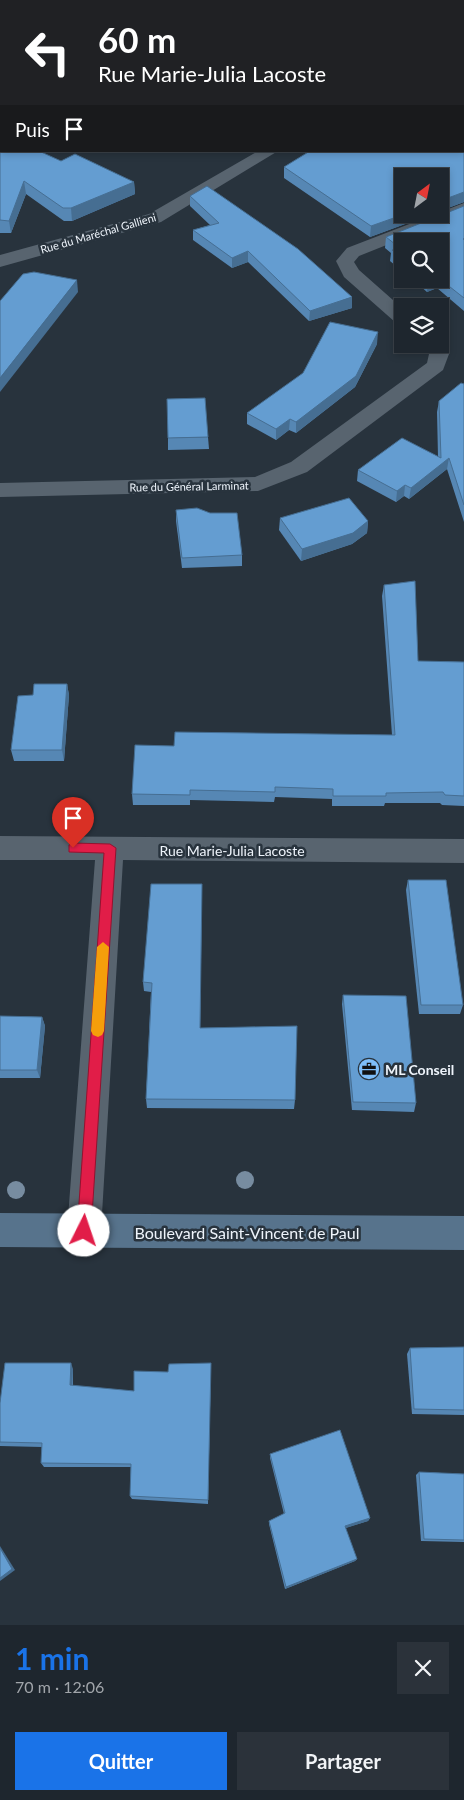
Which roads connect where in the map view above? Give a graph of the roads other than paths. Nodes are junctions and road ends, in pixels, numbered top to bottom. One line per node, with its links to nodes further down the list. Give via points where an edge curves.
1 (268, 152): 3 (street, Rue du Maréchal Gallieni, via 155,218)
2 (464, 208): 4 (street, via 353,252 345,261 351,273)
3 (0, 261)
4 (394, 311)
5 (438, 353): 6 (street, Rue du Général Larminat, via 436,366 299,467 258,484)
6 (0, 490)
7 (0, 848): 8 (street, Rue Marie-Julia Lacoste)
8 (110, 848): 9 (street, Rue Marie-Julia Lacoste); 11 (street)
9 (464, 852)
10 (0, 1230): 11 (main road, Boulevard Saint-Vincent de Paul)
11 (84, 1231): 12 (main road, Boulevard Saint-Vincent de Paul)
12 (464, 1233)

